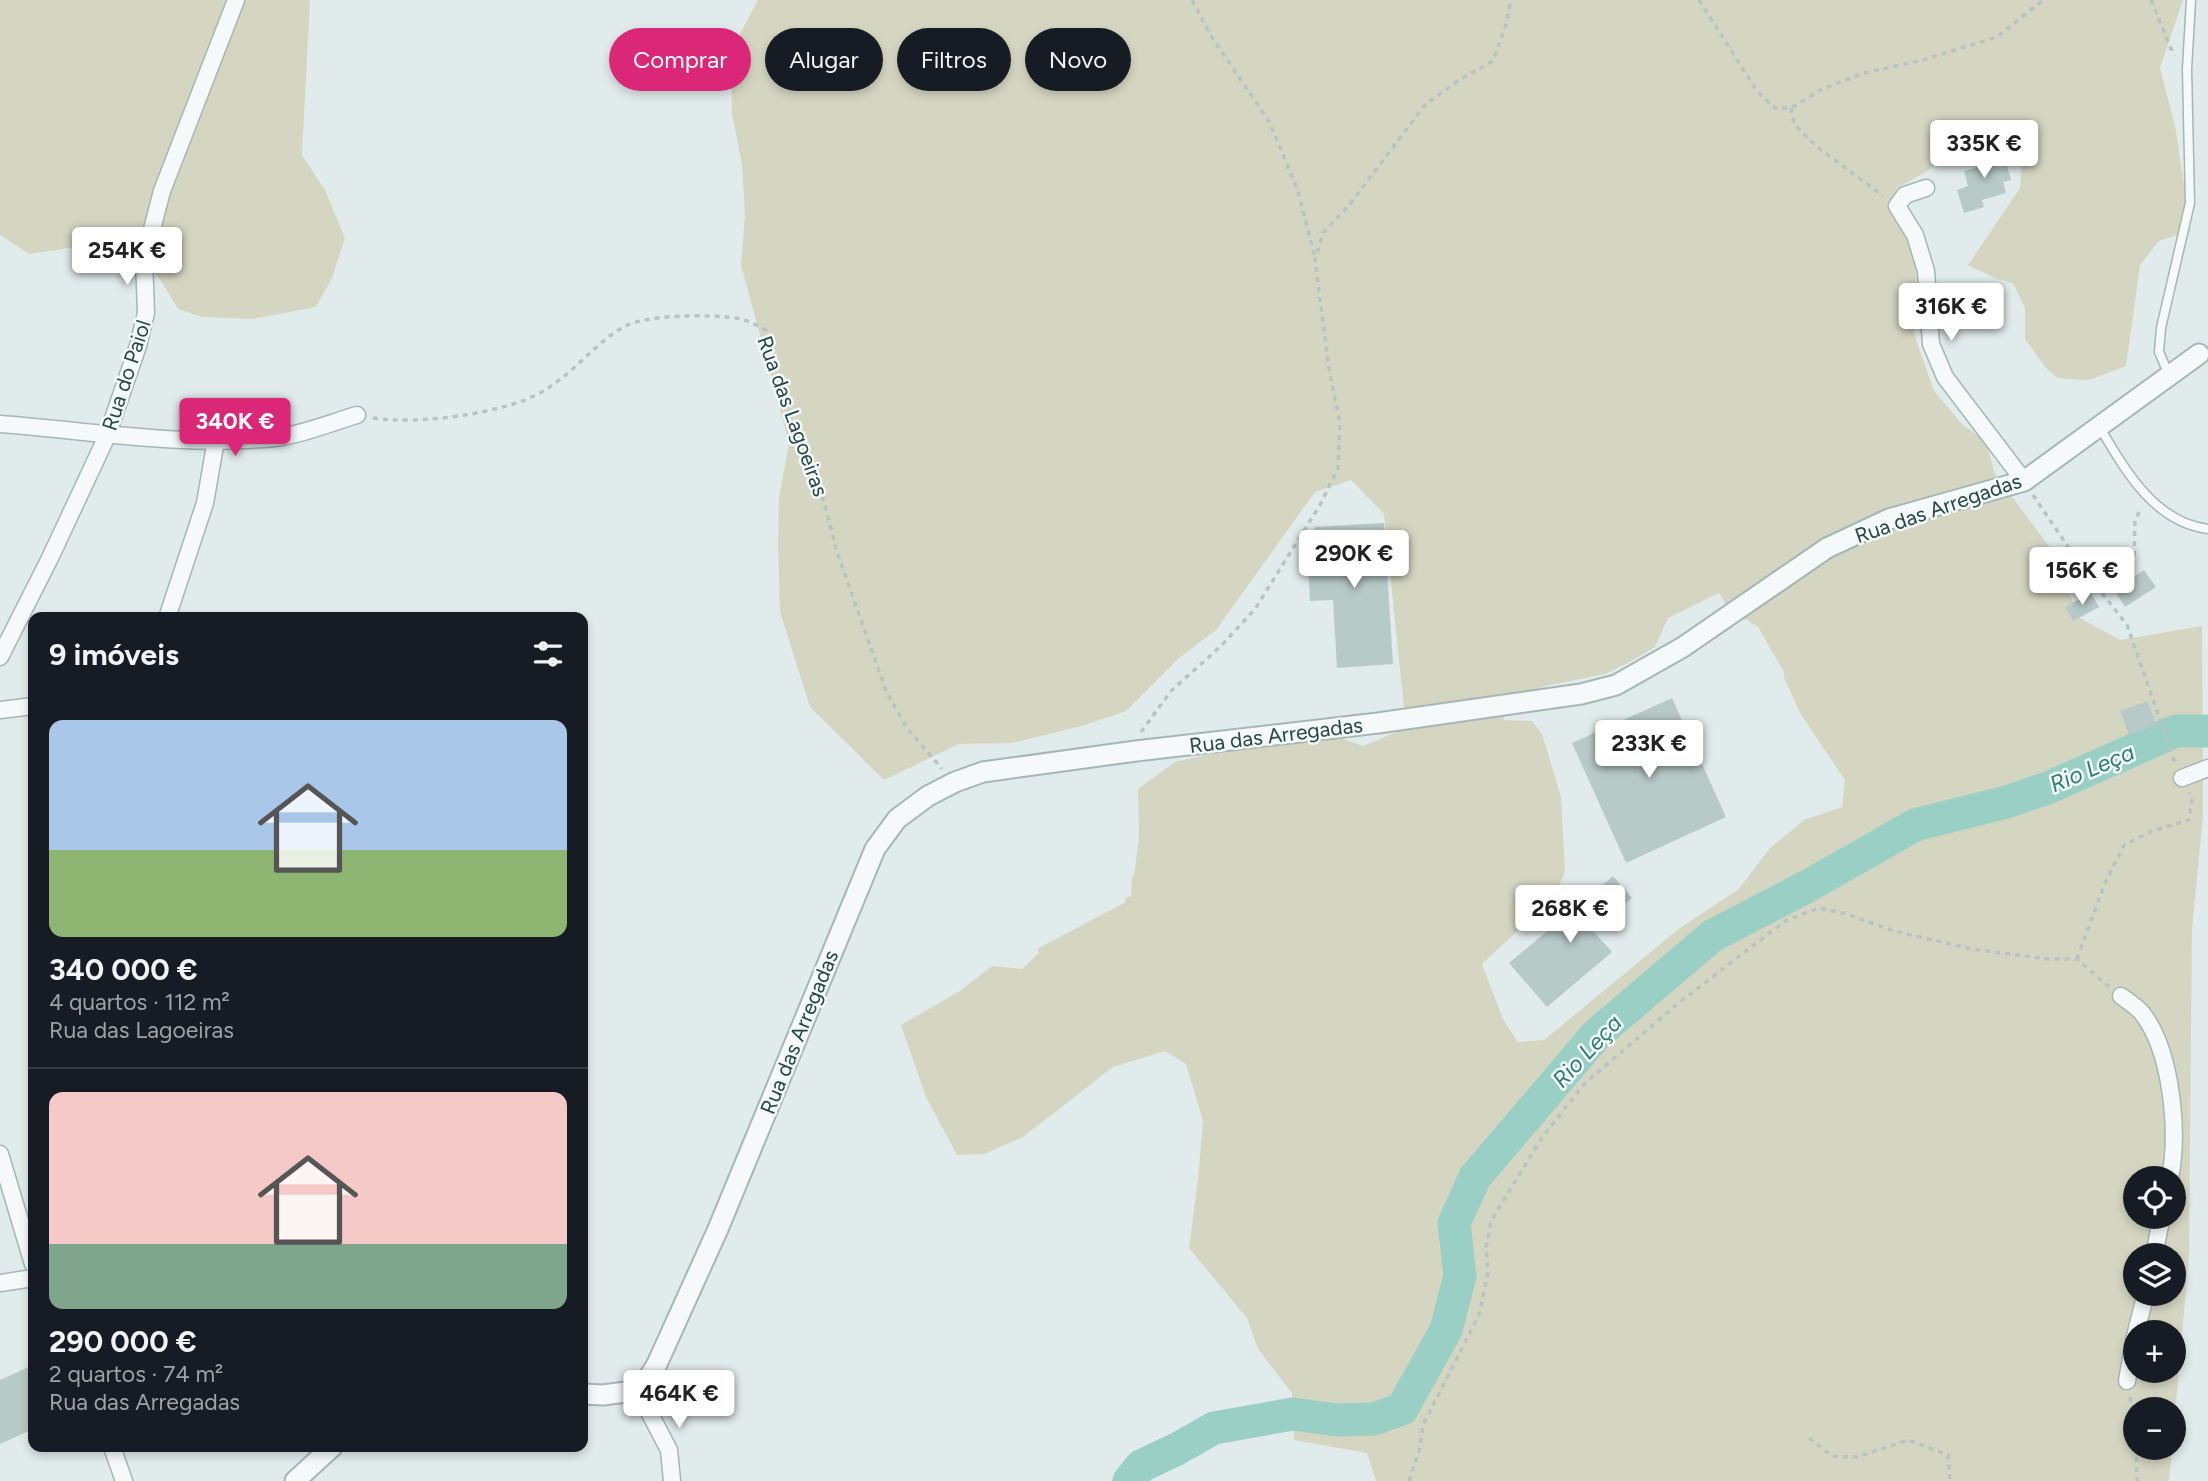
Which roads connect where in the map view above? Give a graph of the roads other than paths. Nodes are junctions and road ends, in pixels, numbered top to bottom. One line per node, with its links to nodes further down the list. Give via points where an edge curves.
1 (236, 0): 9 (street, Rua do Paiol, via 162,191 144,260 146,313)
2 (2191, 0): 5 (lane, via 2187,69 2190,203 2159,352)
3 (1926, 188): 11 (street, via 1905,195 1897,206 1915,235 1926,271 1931,344 1945,377)
4 (2199, 354): 5 (street, Rua das Arregadas)
5 (2169, 375): 8 (street, Rua das Arregadas)
6 (357, 415): 10 (street, via 276,438)
7 (0, 424): 9 (street)
8 (2099, 426): 11 (street, Rua das Arregadas); 12 (lane, via 2130,478 2164,511)
9 (107, 436): 10 (street); 14 (street, Rua do Paiol)
10 (216, 440): 13 (street, via 205,503)
11 (2024, 481): 25 (street, Rua das Arregadas, via 1889,519 1827,548 1683,647 1616,685 1378,723 983,772 928,796 897,819 875,849 718,1228)
12 (2208, 528)
13 (169, 612)
14 (0, 657)
15 (28, 707): 16 (street)
16 (0, 710)
17 (2208, 768): 18 (street)
18 (2182, 778)
19 (2121, 996): 21 (street, via 2142,1013 2162,1056 2174,1129)
20 (0, 1154): 22 (street)
21 (2170, 1166)
22 (28, 1247)
23 (28, 1279): 24 (street)
24 (0, 1283)
25 (641, 1390): 26 (street); 31 (street, via 669,1450)
26 (588, 1394)
27 (114, 1452): 29 (street)
28 (327, 1452): 30 (street)
29 (124, 1481)
30 (295, 1481)
31 (672, 1481)

